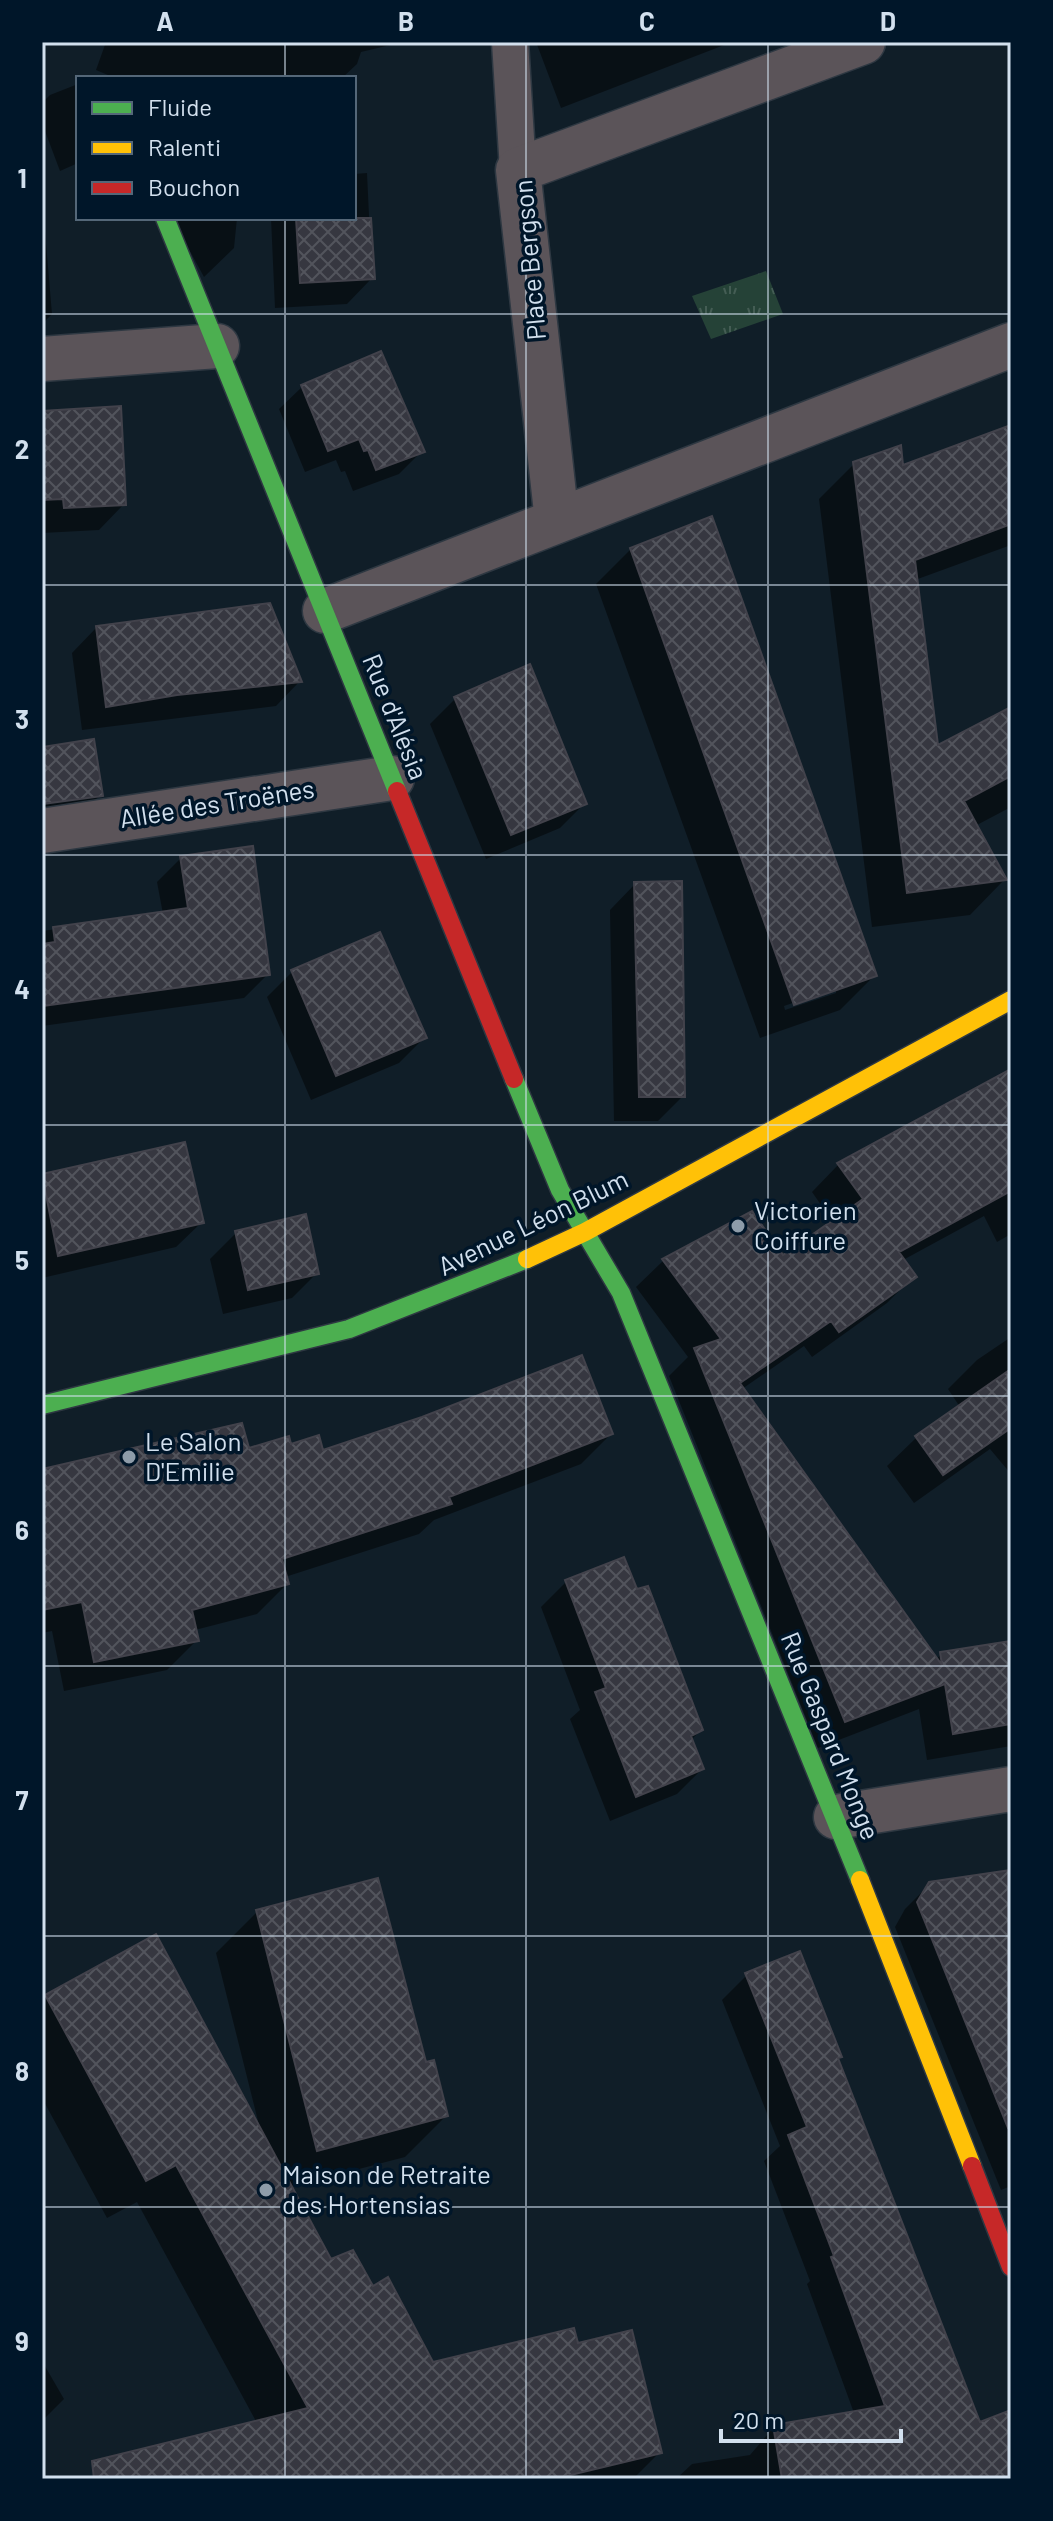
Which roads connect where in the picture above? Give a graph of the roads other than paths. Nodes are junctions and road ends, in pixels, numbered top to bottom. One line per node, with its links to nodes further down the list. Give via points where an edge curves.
1 (510, 42): 3 (lane)
2 (863, 42): 3 (street, Place Bergson)
3 (518, 170): 8 (street, Place Bergson)
4 (166, 220): 6 (street, Rue d'Alésia)
5 (1011, 345): 8 (street)
6 (217, 346): 7 (street); 9 (street, Rue d'Alésia)
7 (42, 359)
8 (557, 521): 9 (street)
9 (325, 611): 10 (street, Rue d'Alésia)
10 (392, 778): 11 (street, Allée des Troënes); 13 (street, Rue d'Alésia, via 553,1175)
11 (42, 831)
12 (1011, 1000): 13 (street, Avenue Léon Blum)
13 (585, 1232): 14 (street, Avenue Léon Blum, via 446,1295 346,1330); 16 (street, Rue Gaspard Monge, via 609,1264)
14 (42, 1405)
15 (1011, 1789): 16 (street)
16 (836, 1817): 17 (street, Rue Gaspard Monge)
17 (1011, 2267)

